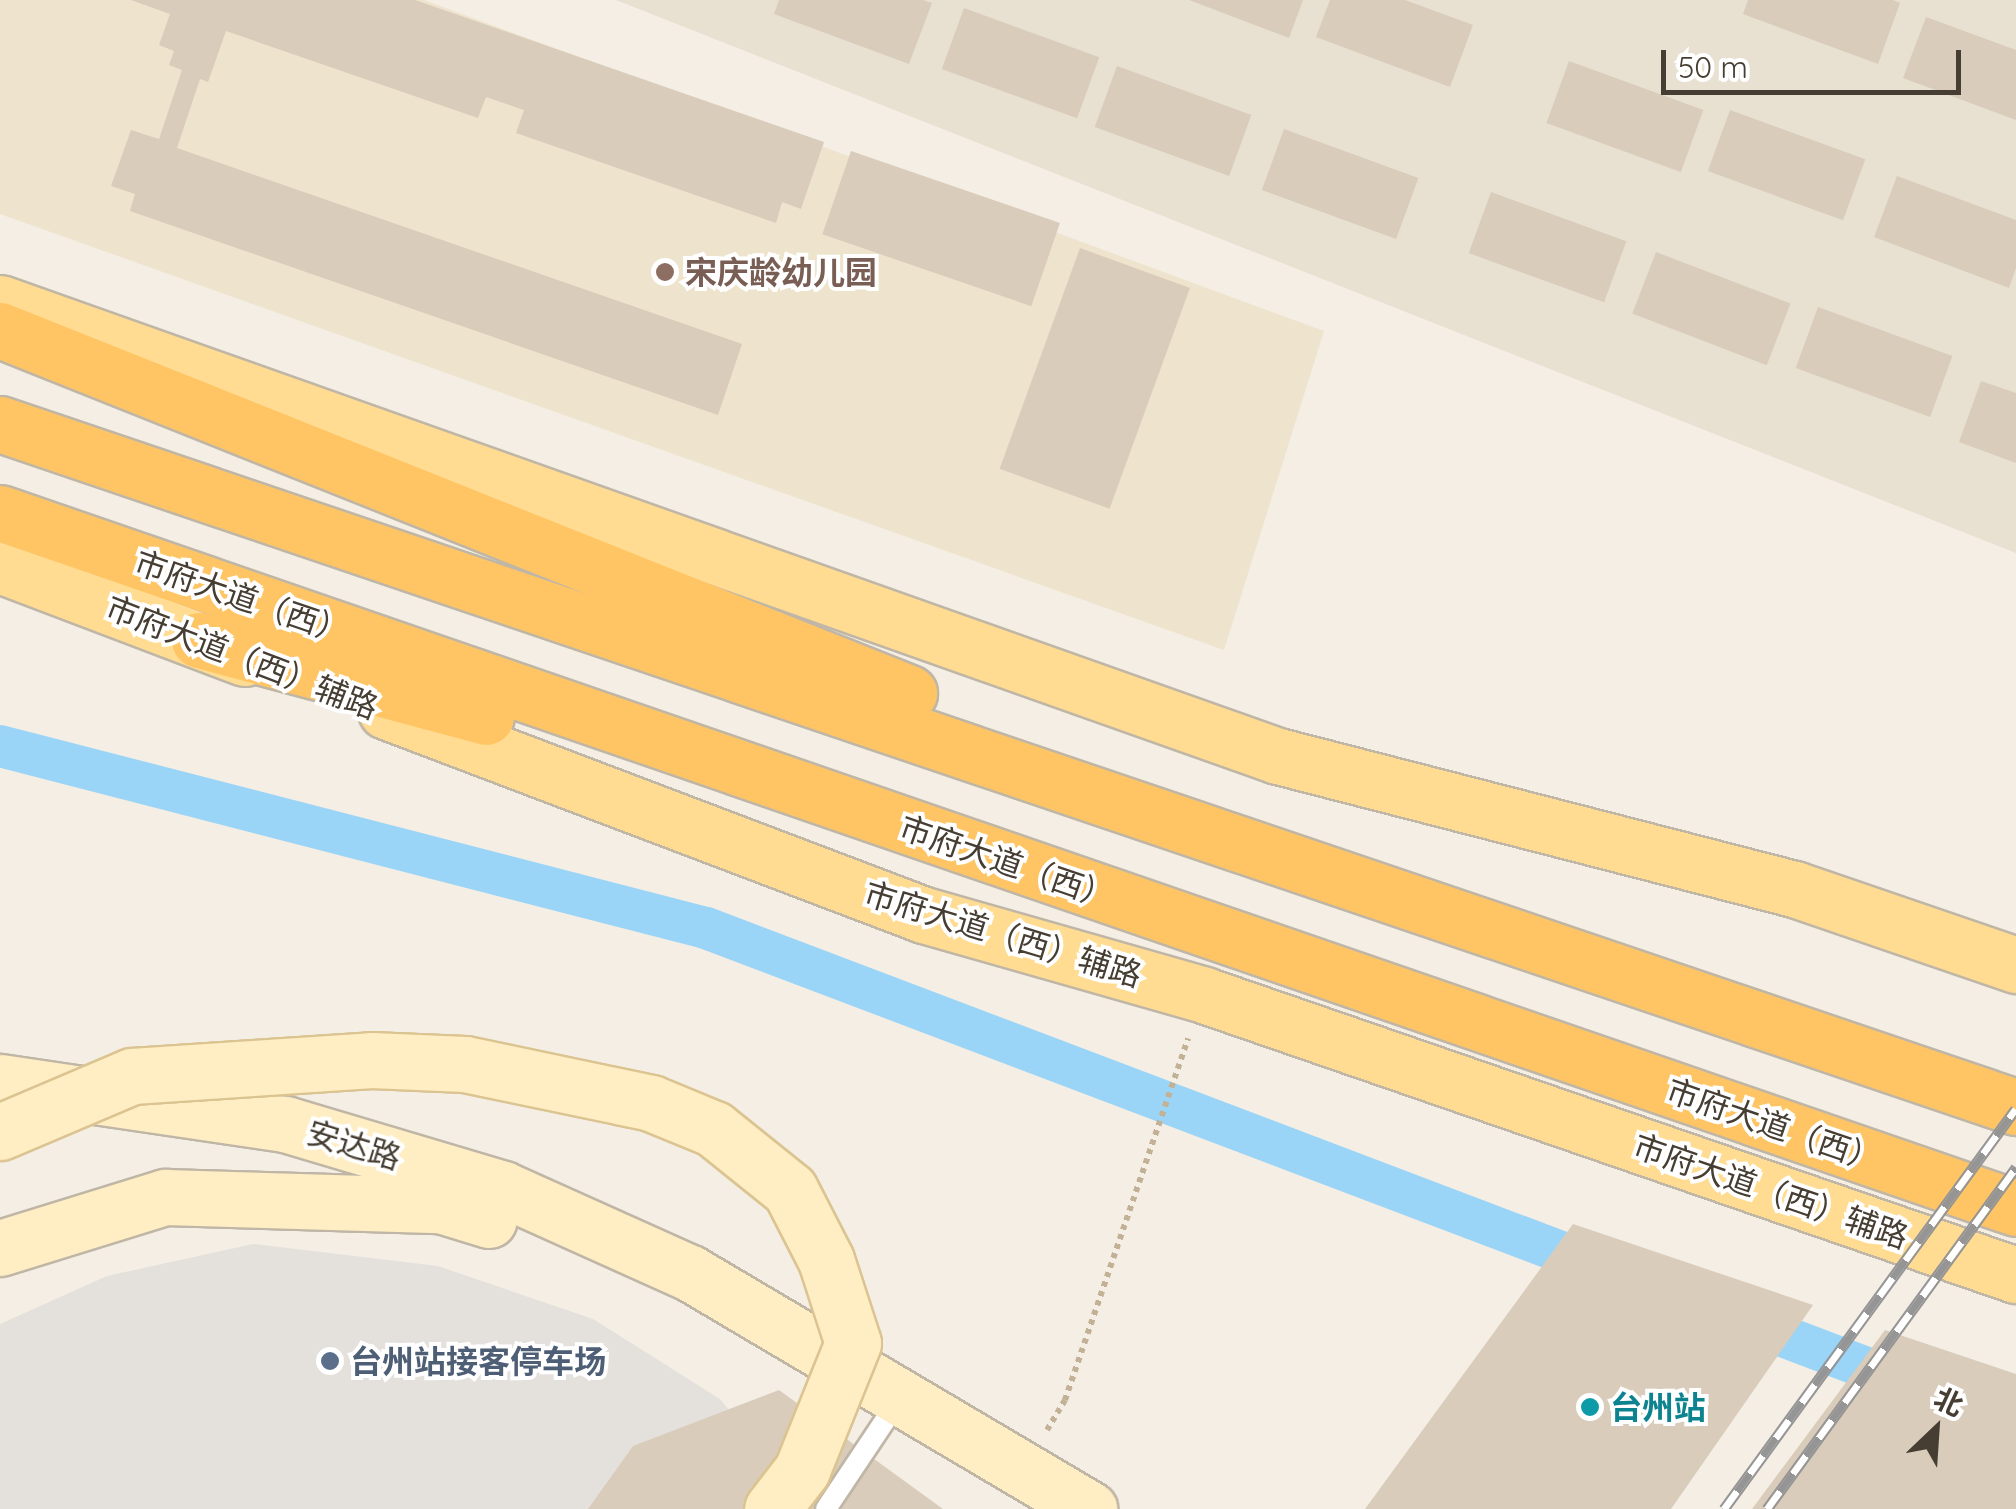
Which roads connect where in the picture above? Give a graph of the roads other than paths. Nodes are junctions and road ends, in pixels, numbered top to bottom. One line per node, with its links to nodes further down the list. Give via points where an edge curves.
1 (0, 303): 9 (main road, via 1278,756 1794,888)
2 (0, 330): 8 (highway, via 896,687)
3 (0, 424): 8 (highway)
4 (0, 513): 7 (highway, 市府大道（西）)
5 (0, 565): 6 (main road, 市府大道（西）辅路)
6 (199, 640): 7 (highway); 16 (main road, 市府大道（西）辅路, via 924,914 1204,994)
7 (916, 831): 13 (highway, 市府大道（西）)
8 (1231, 836): 11 (highway)
9 (2016, 965)
10 (0, 1082): 15 (main road, 安达路, via 285,1124 503,1190)
11 (2016, 1107)
12 (0, 1132): 18 (main road, bridge, via 132,1076 371,1060 465,1064 651,1103 714,1130 790,1190 826,1260 853,1343 802,1470)
13 (2016, 1208)
14 (0, 1248): 15 (main road, 安达路, via 165,1198 440,1204 595,1253)
15 (690, 1273): 17 (main road, 安达路)
16 (2016, 1276)
17 (900, 1398): 19 (lane); 20 (main road, 安达路)
18 (772, 1509)
19 (826, 1509)
20 (1089, 1509)

